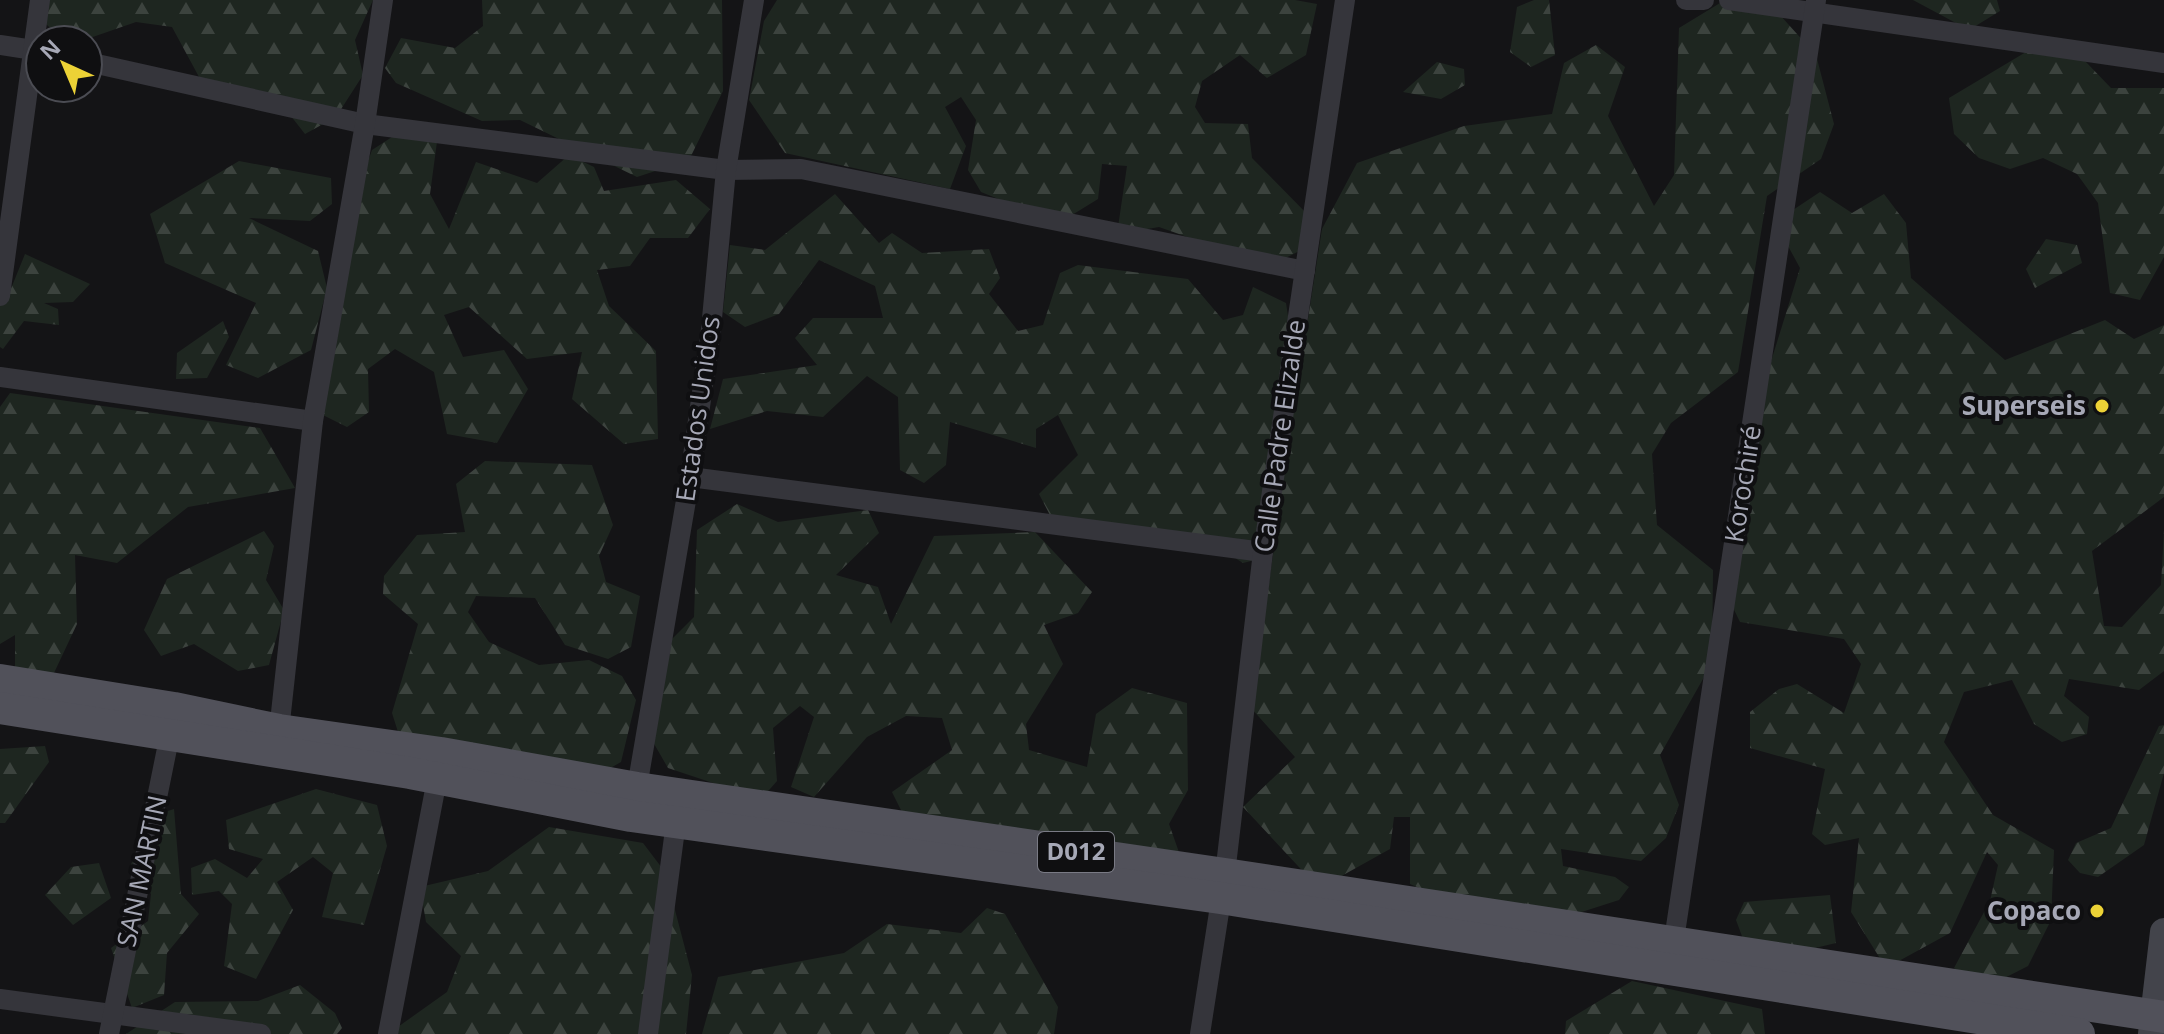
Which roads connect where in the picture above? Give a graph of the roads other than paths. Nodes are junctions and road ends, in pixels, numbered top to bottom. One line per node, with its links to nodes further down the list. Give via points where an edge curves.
1 (40, 0): 9 (street)
2 (383, 0): 15 (street)
3 (754, 0): 16 (street, Estados Unidos)
4 (1345, 0): 17 (street, Calle Padre Elizalde)
5 (1686, 0): 6 (street)
6 (1704, 0)
7 (1729, 0): 8 (street)
8 (1815, 7): 12 (street); 32 (street, Korochiré)
9 (39, 24)
10 (0, 45): 11 (street)
11 (24, 48)
12 (2164, 63)
13 (104, 66): 15 (street)
14 (29, 104): 18 (street)
15 (365, 124): 16 (street); 20 (street)
16 (726, 170): 17 (street, via 801,169); 21 (street, Estados Unidos)
17 (1305, 271): 22 (street, Calle Padre Elizalde)
18 (0, 296)
19 (0, 377): 20 (street)
20 (313, 421): 26 (street)
21 (690, 477): 22 (street); 28 (street, Estados Unidos)
22 (1263, 552): 30 (street, Calle Padre Elizalde)
23 (0, 680): 25 (main road, D012)
24 (0, 708): 25 (main road, D012)
25 (172, 722): 26 (main road, D012); 36 (street, SAN MARTIN)
26 (278, 741): 27 (main road, D012)
27 (439, 766): 28 (main road, D012); 38 (street)
28 (634, 802): 29 (main road, D012); 30 (main road, D012)
29 (676, 822): 30 (main road, D012); 39 (street)
30 (1222, 886): 32 (main road, D012); 40 (street, Calle Padre Elizalde)
31 (2164, 932): 35 (main road)
32 (1672, 955): 34 (main road, D012)
33 (0, 999): 36 (street)
34 (1979, 1014): 35 (main road, D012); 41 (main road, D012)
35 (2157, 1022)
36 (110, 1024): 37 (street)
37 (261, 1034)
38 (388, 1034)
39 (648, 1034)
40 (1200, 1034)
41 (2079, 1034)

